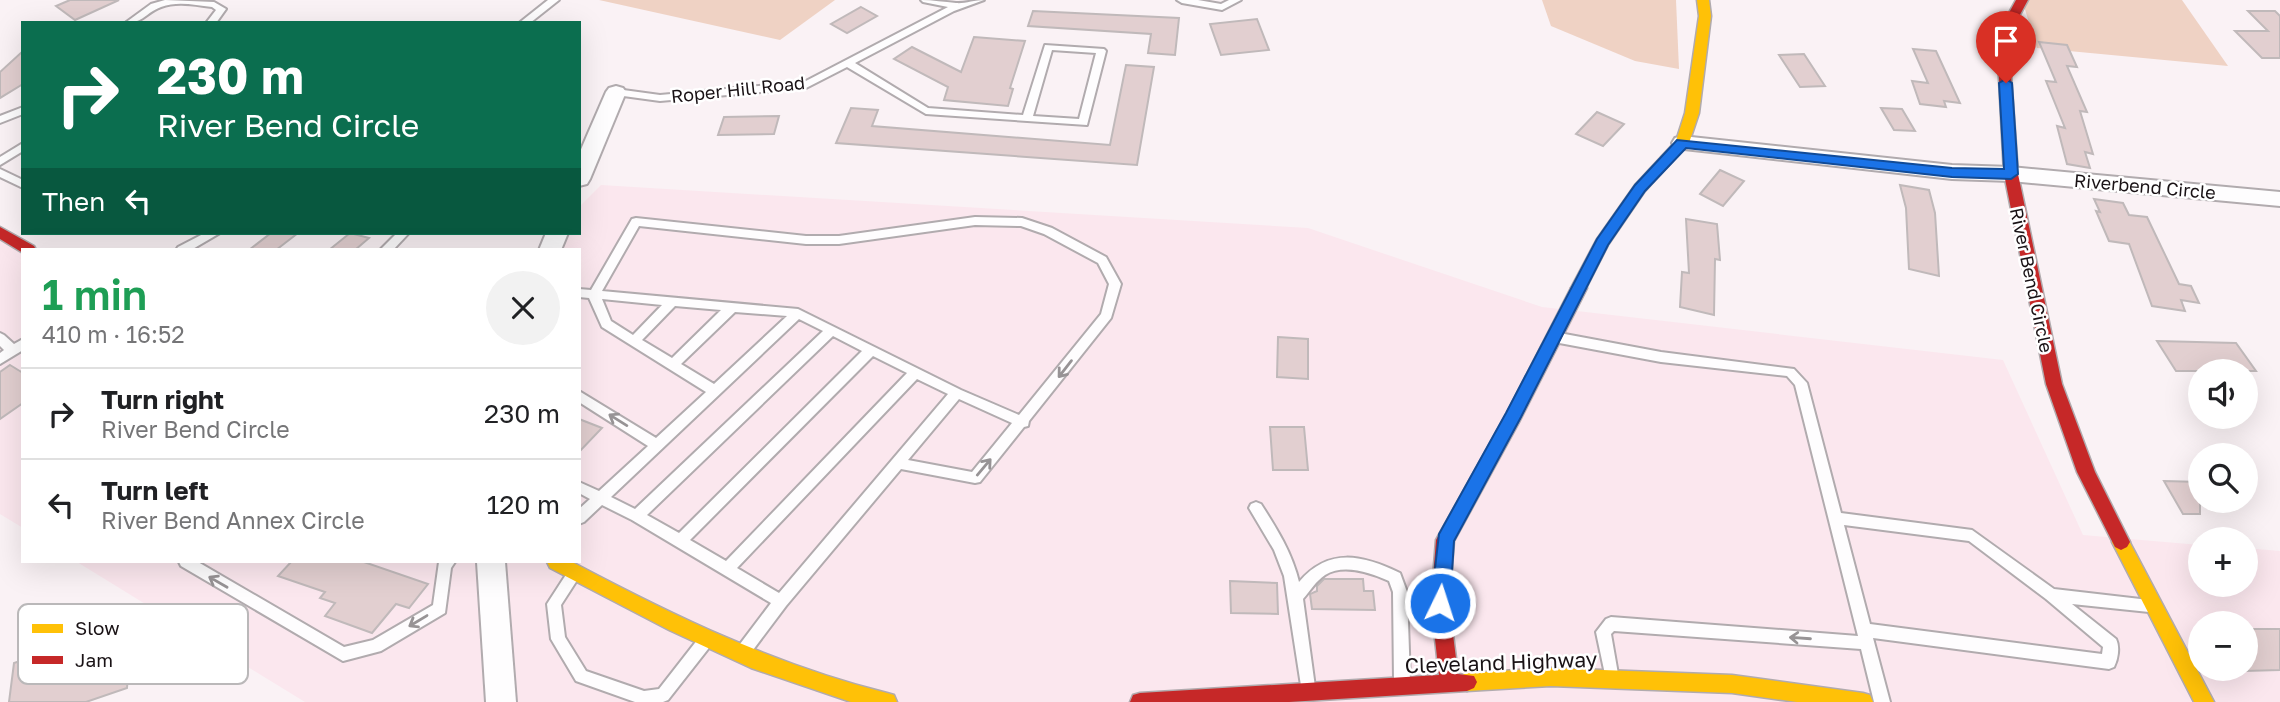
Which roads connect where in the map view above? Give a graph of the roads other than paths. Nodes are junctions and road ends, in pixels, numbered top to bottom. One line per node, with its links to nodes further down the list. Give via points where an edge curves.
1 (175, 0): 10 (lane, via 154,6); 11 (lane, via 221,9)
2 (554, 0): 12 (lane)
3 (926, 0): 9 (lane)
4 (979, 0): 9 (lane, Roper Hill Road)
5 (1182, 0): 6 (lane, via 1222,7)
6 (1237, 0)
7 (1703, 0): 18 (street, via 1705,16 1692,113)
8 (2022, 0): 23 (street, River Bend Circle, via 2010,22 2004,60)
9 (958, 6): 13 (lane, Roper Hill Road)
10 (133, 21)
11 (212, 21)
12 (527, 21)
13 (849, 64): 14 (lane, Roper Hill Road, via 806,85 660,97); 16 (lane, via 926,111)
14 (616, 92): 22 (street, Roper Hill Road)
15 (21, 111): 17 (lane)
16 (1027, 119): 16 (lane, via 1083,123 1101,51 1048,47)
17 (0, 120)
18 (1682, 144): 23 (street); 38 (street, via 1640,188 1602,243)
19 (21, 147): 20 (lane)
20 (0, 162)
21 (0, 173): 24 (lane)
22 (581, 174)
23 (2011, 174): 25 (street, Riverbend Circle); 68 (street, River Bend Circle, via 2054,384 2087,472)
24 (21, 183)
25 (2280, 199)
26 (0, 232): 29 (street)
27 (210, 235): 30 (lane)
28 (401, 235): 31 (lane)
29 (26, 248)
30 (186, 248)
31 (388, 248)
32 (581, 293): 33 (lane)
33 (594, 295): 34 (lane); 40 (lane, via 606,324); 49 (lane, one-way to 49, via 636,222 806,240 839,240 975,221 1022,222 1102,260 1115,284 1107,315)
34 (671, 303): 35 (lane); 40 (lane)
35 (731, 308): 36 (lane); 44 (lane)
36 (798, 313): 37 (lane); 46 (lane)
37 (832, 330): 42 (lane); 56 (lane)
38 (1553, 337): 57 (lane, via 1661,357 1790,372 1801,383); 73 (street, via 1445,540 1440,603)
39 (0, 338): 41 (lane)
40 (634, 341): 44 (lane)
41 (18, 348): 43 (lane)
42 (871, 350): 45 (lane); 58 (lane)
43 (0, 359)
44 (673, 365): 46 (lane)
45 (915, 372): 47 (lane); 63 (lane)
46 (715, 391): 50 (lane)
47 (957, 393): 49 (lane); 51 (lane)
48 (581, 397): 50 (lane, one-way to 48)
49 (1023, 422): 51 (lane, one-way to 49, via 975,478)
50 (657, 445): 53 (lane)
51 (898, 463): 67 (lane)
52 (581, 487): 53 (lane)
53 (600, 498): 55 (lane); 56 (lane)
54 (1256, 508): 66 (lane, via 1286,562)
55 (581, 516)
56 (637, 516): 58 (lane)
57 (1836, 518): 65 (lane, via 1972,536); 69 (lane)
58 (680, 541): 63 (lane)
59 (188, 563): 60 (lane, one-way to 59, via 440,608 376,646 343,654)
60 (443, 563)
61 (491, 563): 77 (street)
62 (558, 563): 64 (street)
63 (727, 569): 67 (lane)
64 (576, 572): 70 (street); 70 (lane, via 554,604 558,639 580,676 644,698 663,695)
65 (2050, 595): 68 (lane); 69 (lane, via 2111,644 2109,662)
66 (1295, 598): 74 (lane, via 1321,569 1343,563 1395,577 1400,592); 76 (lane)
67 (781, 601): 71 (lane)
68 (2153, 607): 82 (street, River Bend Circle)
69 (1866, 637): 72 (lane, one-way to 72, via 1611,624 1603,632); 81 (lane)
70 (705, 641): 71 (street)
71 (739, 656): 78 (street, via 844,695)
72 (1612, 680): 75 (street, Cleveland Highway); 80 (street, Cleveland Highway, via 1732,684)
73 (1450, 683): 74 (street, Cleveland Highway); 75 (street, Cleveland Highway)
74 (1402, 686): 76 (street, Cleveland Highway)
75 (1554, 690)
76 (1308, 692): 79 (street, Cleveland Highway)
77 (501, 702)
78 (887, 702)
79 (1140, 702)
80 (1863, 702)
81 (1882, 702)
82 (2204, 702)

